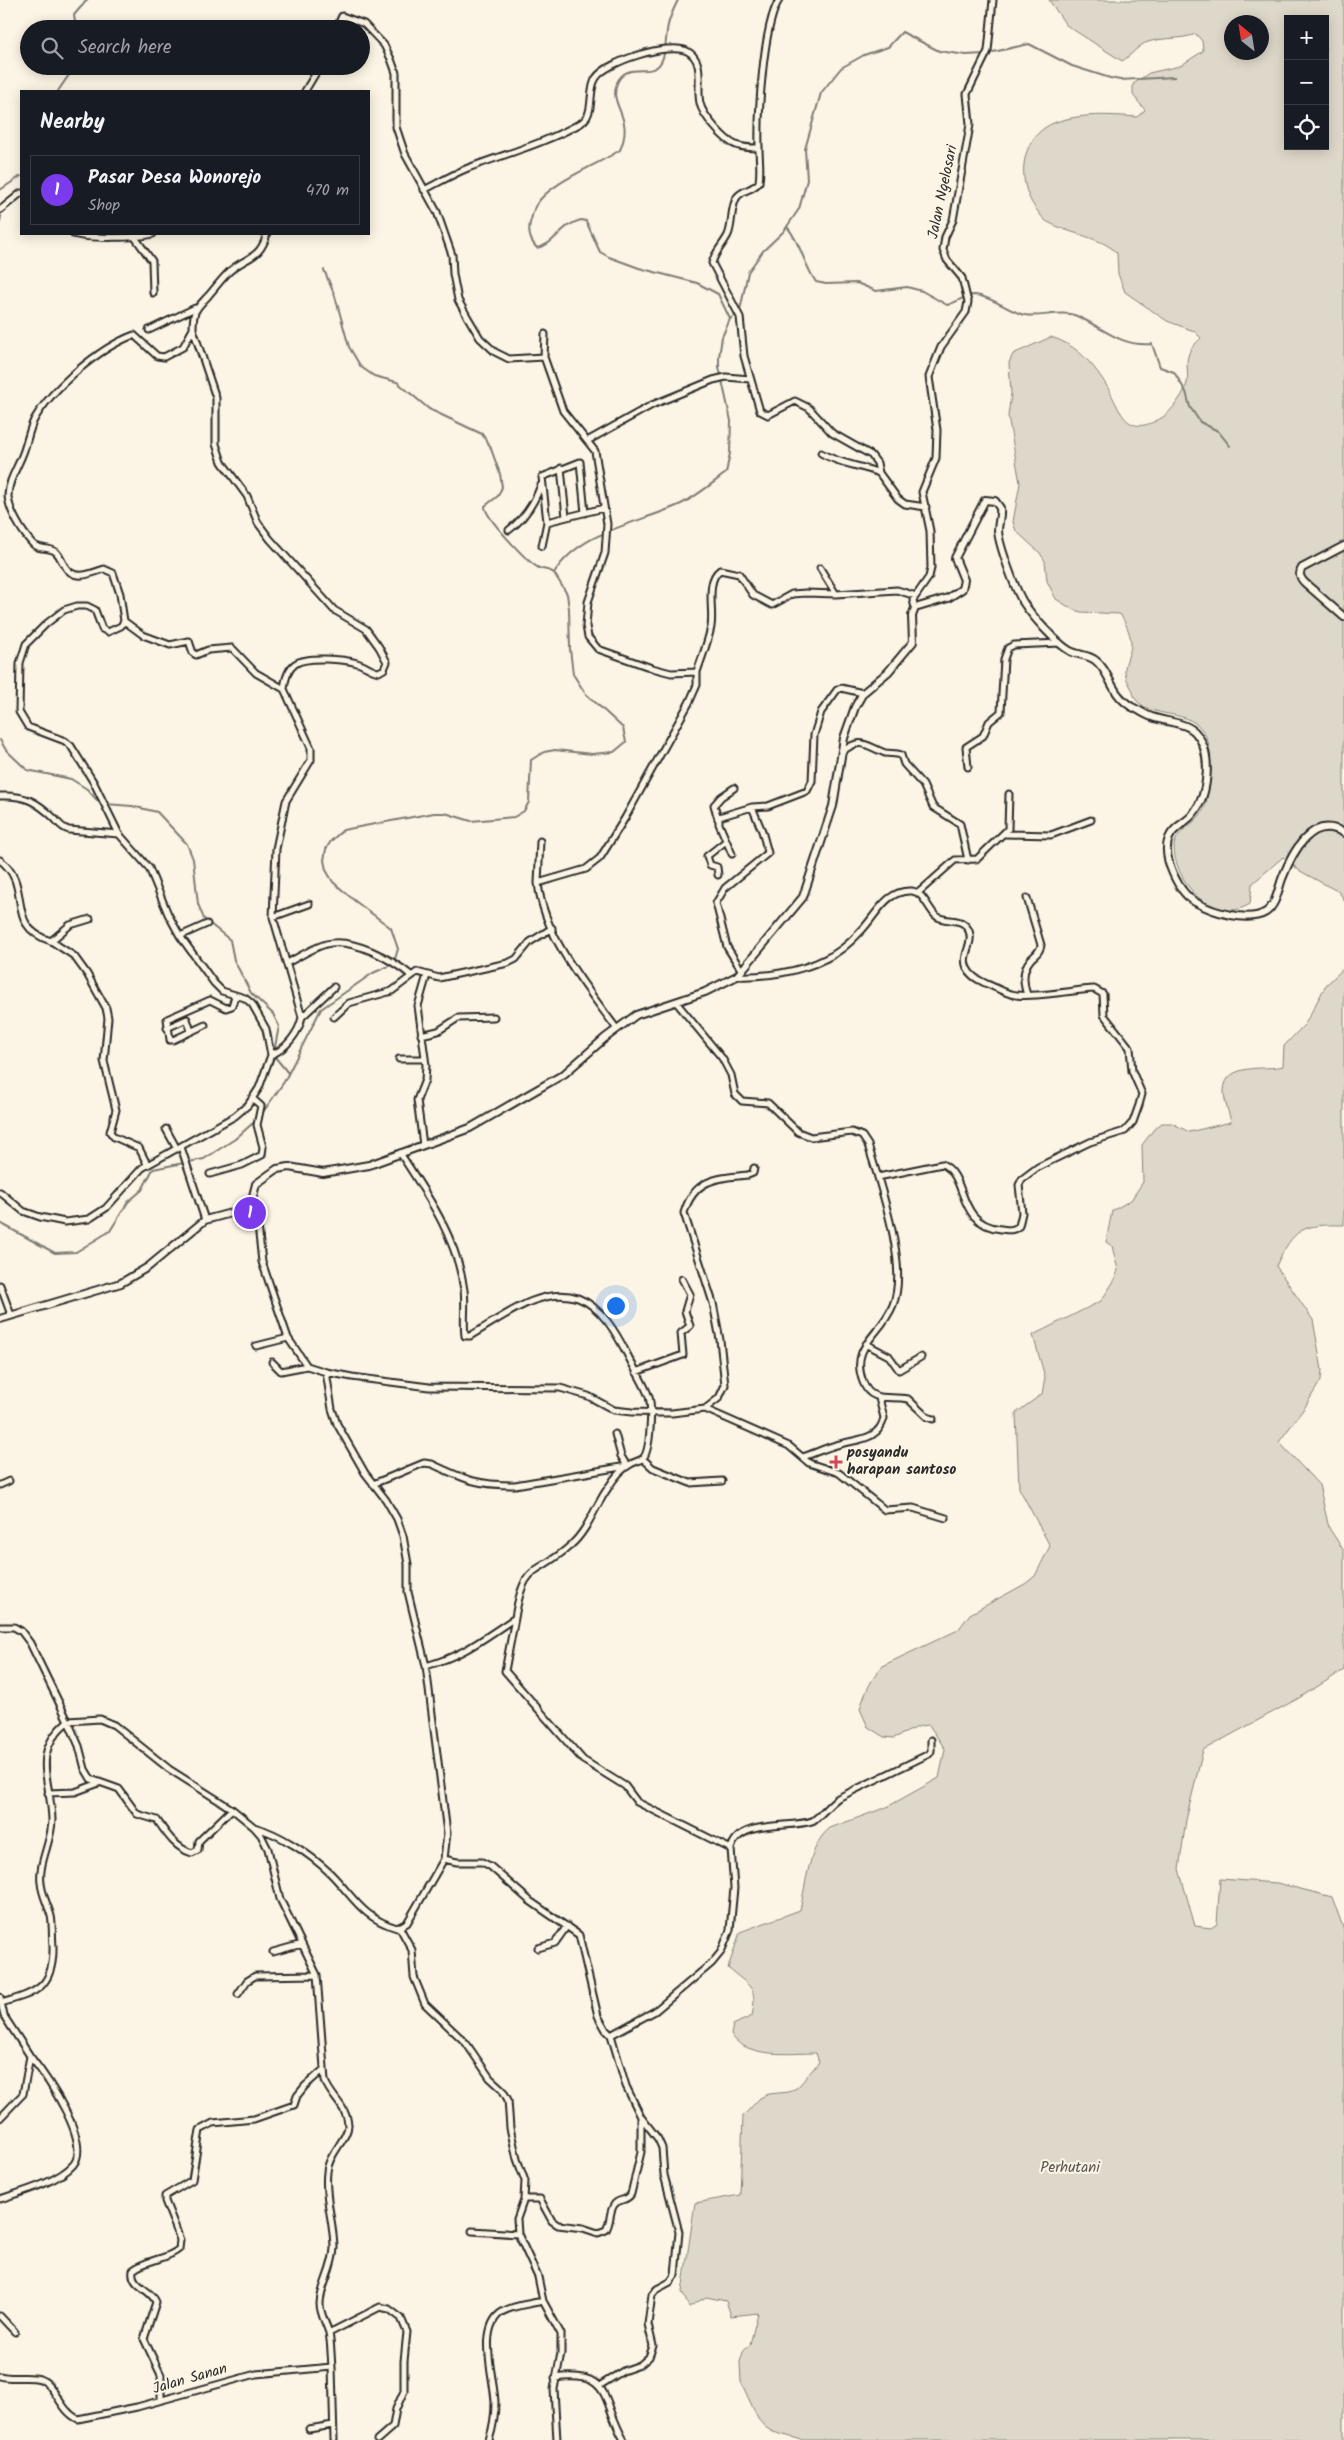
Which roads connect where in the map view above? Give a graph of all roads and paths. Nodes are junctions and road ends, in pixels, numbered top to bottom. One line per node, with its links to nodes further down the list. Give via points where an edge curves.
1 (779, 0): 8 (street, via 769,22)
2 (993, 0): 28 (street, Jalan Ngelosari, via 987,54 967,94 969,130 953,220 944,244 945,255 962,278 968,302 966,312 941,347 929,377 937,430 933,467 923,486)
3 (340, 20): 4 (street, via 342,16)
4 (353, 20)
5 (370, 30): 9 (street, via 384,45 396,73 396,128 404,154)
6 (315, 75): 7 (street)
7 (306, 90)
8 (758, 148): 9 (street, via 734,145 705,115 700,104 697,61 682,48 672,48 614,63 601,72 592,86 589,112 583,121 526,148 466,169); 22 (street, via 759,182 742,192 735,202 728,235 712,263 740,317)
9 (424, 190): 21 (street, via 437,212 452,255 458,300 480,338 495,352 509,359)
10 (20, 194): 11 (street)
11 (0, 210)
12 (77, 235): 15 (street, via 85,238)
13 (144, 235): 15 (street)
14 (267, 235): 17 (street, via 260,251 216,283)
15 (134, 236): 16 (street, via 152,260)
16 (153, 293)
17 (196, 308): 18 (street); 19 (street)
18 (193, 329): 41 (street, via 183,347 164,357 157,356 134,335 122,339 54,392 33,421 9,485 8,498 14,513 21,529 36,548 57,553 64,566 77,576 104,569 113,574); 44 (street, via 216,398 218,452 222,462 247,496 258,523 334,610 366,630 386,657 386,666 379,672 358,663 334,660 312,659 296,664 289,670)
19 (149, 330)
20 (545, 334): 21 (street)
21 (544, 357): 23 (street, via 563,411)
22 (750, 379): 23 (street, via 726,377 712,380 652,404); 26 (street, via 757,407 763,414 773,414 791,402 799,401 832,433 871,455)
23 (589, 440): 29 (street, via 597,461)
24 (821, 453): 26 (street, via 834,461 859,465)
25 (560, 468): 27 (street, via 542,477); 30 (street, via 580,462); 31 (street)
26 (879, 473): 28 (street, via 898,499 905,504)
27 (541, 484): 32 (street); 33 (street, via 527,514)
28 (926, 507): 38 (street, Jalan Ngelosari, via 931,568)
29 (604, 508): 30 (street); 43 (street, via 607,524 605,553 588,602 586,626 592,643 598,649 671,673)
30 (585, 513): 31 (street)
31 (566, 517): 32 (street)
32 (547, 522): 34 (street)
33 (508, 530)
34 (542, 546)
35 (1344, 546): 40 (main road, via 1300,572 1305,583)
36 (820, 568): 37 (street)
37 (836, 594): 38 (street, via 897,590); 43 (street, via 792,594 772,605 753,596 739,574 720,570 714,581 712,625)
38 (916, 596): 39 (street, Jalan Ngelosari)
39 (915, 608): 42 (main road, via 948,598 962,589 964,580 955,562 956,555 983,502 993,500 1000,508 998,531 1019,594); 45 (main road, via 912,616 913,642 888,672)
40 (1344, 616)
41 (124, 621): 44 (street, via 143,635 170,645 189,641 196,655 208,650 232,648 256,674); 55 (street, via 108,632 102,629 95,610 87,606 77,606 56,615 34,635 22,653 19,703 22,720 28,726 71,746)
42 (1060, 643): 47 (street, via 1008,648 1004,659 1001,712 988,722 982,736 966,747); 54 (main road, via 1095,661 1113,689 1126,702 1152,718 1189,728 1200,740 1207,760 1200,802 1190,817 1173,831 1167,850 1176,879 1196,903 1215,911 1242,916 1264,913 1274,903 1288,864 1308,836 1319,828 1327,827)
43 (697, 672): 63 (street, via 697,685 689,703 600,858 586,868)
44 (284, 689): 67 (street, via 305,732 311,748 311,760 286,801 276,849)
45 (863, 693): 46 (main road, via 855,707); 51 (street, via 841,688 821,712 814,735 812,781 807,791 768,806)
46 (842, 752): 61 (street, via 861,743 901,755 904,764 923,785 933,808 960,824); 74 (main road, via 833,806 803,897)
47 (968, 767)
48 (734, 788): 52 (street, via 714,805)
49 (1009, 794): 56 (street)
50 (0, 796): 55 (street, via 26,797 64,829)
51 (752, 807): 52 (street, via 722,814); 74 (street, via 768,853 725,888 716,904 727,947)
52 (718, 819): 58 (street)
53 (1092, 820): 56 (street, via 1051,835)
54 (1344, 833)
55 (119, 834): 71 (street, via 149,868)
56 (1005, 834): 61 (street, via 981,857)
57 (540, 841): 63 (street)
58 (726, 841): 59 (street); 62 (street, via 707,856 710,865 717,867)
59 (732, 854)
60 (0, 860): 72 (street, via 18,887 20,913 25,925)
61 (968, 860): 64 (street, via 955,860)
62 (718, 875)
63 (538, 883): 70 (street, via 540,902)
64 (918, 893): 74 (street, via 906,891 890,897 861,931 826,959 759,977); 78 (street, via 936,916 959,921 967,927 971,942 965,963 972,977 1012,994)
65 (1027, 898): 78 (street, via 1041,945 1026,966)
66 (309, 904): 67 (street)
67 (273, 917): 73 (street)
68 (90, 919): 72 (street, via 70,925)
69 (207, 924): 71 (street)
70 (552, 928): 75 (street, via 530,942 516,959 508,963 439,978); 86 (street, via 577,972)
71 (180, 936): 79 (street, via 214,983 222,991)
72 (51, 941): 97 (street, via 74,956 100,994 108,1018 104,1061 116,1110 110,1132 114,1138 139,1148)
73 (287, 963): 76 (street, via 319,947 342,943 385,957); 81 (street)
74 (739, 974): 80 (main road, via 724,984)
75 (427, 975): 76 (street, via 419,972); 88 (street, via 418,1006)
76 (412, 976): 82 (street, via 392,991 349,1003)
77 (334, 987): 81 (street)
78 (1027, 995): 100 (street, via 1094,989 1103,994 1104,1016 1130,1048 1132,1071 1142,1094 1133,1122 1119,1133 1090,1142 1038,1167 1022,1179 1019,1185 1021,1221 1019,1226 1010,1230 980,1224 962,1198 951,1170 942,1164)
79 (235, 996): 85 (street, via 232,1006 226,1008 210,1000 167,1019); 89 (street, via 252,1004 266,1029)
80 (676, 1002): 86 (main road, via 636,1015); 100 (street, via 722,1058 742,1101 768,1103 798,1132 812,1136 858,1134 868,1145)
81 (302, 1017): 89 (street, via 296,1032)
82 (334, 1017)
83 (494, 1017): 88 (street, via 458,1018 438,1031)
84 (205, 1025): 87 (street)
85 (167, 1028): 87 (street, via 187,1019); 87 (street, via 170,1040)
86 (617, 1029): 94 (main road, via 564,1074 536,1091 470,1128)
87 (192, 1031)
88 (422, 1035): 90 (street)
89 (271, 1055): 92 (street)
90 (425, 1058): 91 (street); 94 (street, via 425,1080 417,1100)
91 (399, 1059)
92 (252, 1098): 95 (street, via 235,1116); 99 (street, via 261,1106 257,1125 262,1155 242,1166)
93 (166, 1130): 95 (street)
94 (423, 1145): 96 (main road)
95 (179, 1148): 97 (street); 103 (street)
96 (400, 1153): 102 (main road, via 370,1165 323,1173 289,1167 276,1169 256,1184); 115 (street, via 431,1200 456,1251 464,1291 465,1336 542,1298 572,1296 589,1302 599,1311)
97 (147, 1164): 101 (street, via 106,1208 89,1219 77,1222 23,1211)
98 (754, 1168): 117 (street, via 748,1175 710,1180 695,1191 684,1213 713,1303 725,1385 719,1398)
99 (210, 1174)
100 (878, 1177): 109 (street, via 898,1270 893,1305)
101 (0, 1192)
102 (250, 1208): 103 (main road); 108 (street, via 257,1216 262,1262)
103 (205, 1220): 106 (main road, via 166,1254 121,1283)
104 (682, 1279): 115 (street, via 690,1294 685,1311 690,1326 680,1333 683,1354)
105 (0, 1285): 106 (street)
106 (11, 1315): 107 (main road)
107 (0, 1319)
108 (288, 1338): 110 (street); 113 (street)
109 (866, 1344): 111 (street, via 889,1356 898,1370); 116 (street, via 860,1351 860,1372 868,1392)
110 (256, 1346)
111 (921, 1357)
112 (272, 1362): 113 (street, via 281,1371)
113 (306, 1366): 114 (street)
114 (326, 1372): 118 (street, via 429,1387 560,1388 588,1396 614,1410); 126 (street, via 337,1424)
115 (636, 1372): 118 (street, via 650,1399)
116 (879, 1398): 119 (street, via 908,1399); 121 (street, via 884,1418 877,1432)
117 (705, 1409): 118 (street); 121 (street, via 789,1446)
118 (650, 1413): 122 (street, via 647,1452)
119 (933, 1419)
120 (615, 1434): 123 (street)
121 (803, 1457): 128 (street, via 809,1463 845,1476 885,1510 913,1508)
122 (643, 1459): 123 (street); 125 (street, via 653,1468 690,1484)
123 (627, 1466): 126 (street, via 515,1485 481,1485 432,1464 424,1464); 129 (street, via 606,1490 572,1544 529,1573 521,1589)
124 (9, 1481): 127 (street)
125 (722, 1481)
126 (373, 1484): 131 (street, via 390,1506 403,1536 408,1592)
127 (0, 1485)
128 (946, 1518)
129 (515, 1618): 131 (street, via 478,1645); 138 (street, via 505,1671 576,1754 624,1786 634,1801)
130 (0, 1627): 132 (street, via 14,1627 30,1642)
131 (426, 1666): 139 (street, via 448,1833)
132 (68, 1722): 134 (street, via 80,1746 88,1776); 135 (street, via 55,1732 47,1746); 136 (street, via 100,1719 114,1725 168,1769)
133 (931, 1740): 138 (street, via 929,1754 838,1798 813,1820 790,1826 755,1827 734,1842)
134 (99, 1783): 135 (street, via 75,1792); 136 (street, via 119,1789 136,1814 157,1820 169,1838 192,1853)
135 (48, 1793): 147 (street, via 52,1820 40,1880 52,1917 52,1970 45,1984 36,1990)
136 (232, 1810): 137 (street)
137 (254, 1827): 141 (street, via 278,1835 322,1866 371,1917 382,1924); 142 (street, via 266,1844 280,1899)
138 (731, 1849): 148 (street, via 734,1888 730,1930 721,1952 655,2011)
139 (444, 1859): 140 (street, via 482,1862 490,1866 530,1901); 141 (street, via 407,1923)
140 (567, 1926): 143 (street, via 555,1943); 148 (street, via 580,1937 598,2016)
141 (400, 1928): 154 (street, via 412,1950 414,1977 425,2004 466,2043 505,2094 516,2159 525,2181)
142 (302, 1944): 144 (street); 145 (street)
143 (538, 1948)
144 (273, 1952)
145 (317, 1975): 146 (street, via 255,1976); 150 (street)
146 (238, 1994)
147 (1, 2000): 149 (street, via 4,2016)
148 (611, 2035): 151 (street, via 626,2086)
149 (30, 2056): 152 (street, via 27,2077 18,2101); 153 (street, via 62,2105 76,2139 77,2156 74,2164 64,2172)
150 (323, 2070): 160 (street, via 327,2088 342,2108 348,2125 345,2136 330,2158 326,2173 334,2249 332,2270 320,2302); 165 (street, via 305,2086 294,2105 254,2119 205,2126 198,2135 192,2180 165,2196 180,2240 179,2249 143,2263 132,2274 156,2302 144,2339 159,2369)
151 (641, 2117): 154 (street, via 641,2152 631,2194 627,2200 614,2205 606,2230 598,2232 558,2225 552,2221 540,2199); 164 (street, via 662,2148 665,2182 679,2232 674,2275 652,2295 648,2324 653,2346 649,2357)
152 (0, 2118)
153 (0, 2199)
154 (524, 2199): 156 (street, via 517,2219)
155 (472, 2232): 156 (street)
156 (518, 2234): 157 (street, via 538,2277)
157 (543, 2302): 163 (street, via 561,2334 561,2353); 170 (street, via 506,2310 490,2325 489,2351 495,2405)
158 (0, 2316): 159 (street)
159 (15, 2332)
160 (329, 2333): 161 (street); 169 (street, via 380,2307 389,2309 405,2322 404,2391 392,2426)
161 (332, 2367): 165 (street, Jalan Sanan, via 256,2374); 166 (street)
162 (0, 2376): 165 (street, Jalan Sanan, via 39,2379 48,2386 65,2411 78,2419)
163 (555, 2378): 164 (street, via 574,2376 592,2379); 171 (street)
164 (599, 2386): 172 (street, via 606,2395 611,2415)
165 (161, 2400)
166 (333, 2425): 167 (street); 168 (street)
167 (309, 2429)
168 (334, 2440)
169 (377, 2440)
170 (489, 2440)
171 (557, 2440)
172 (624, 2440)

